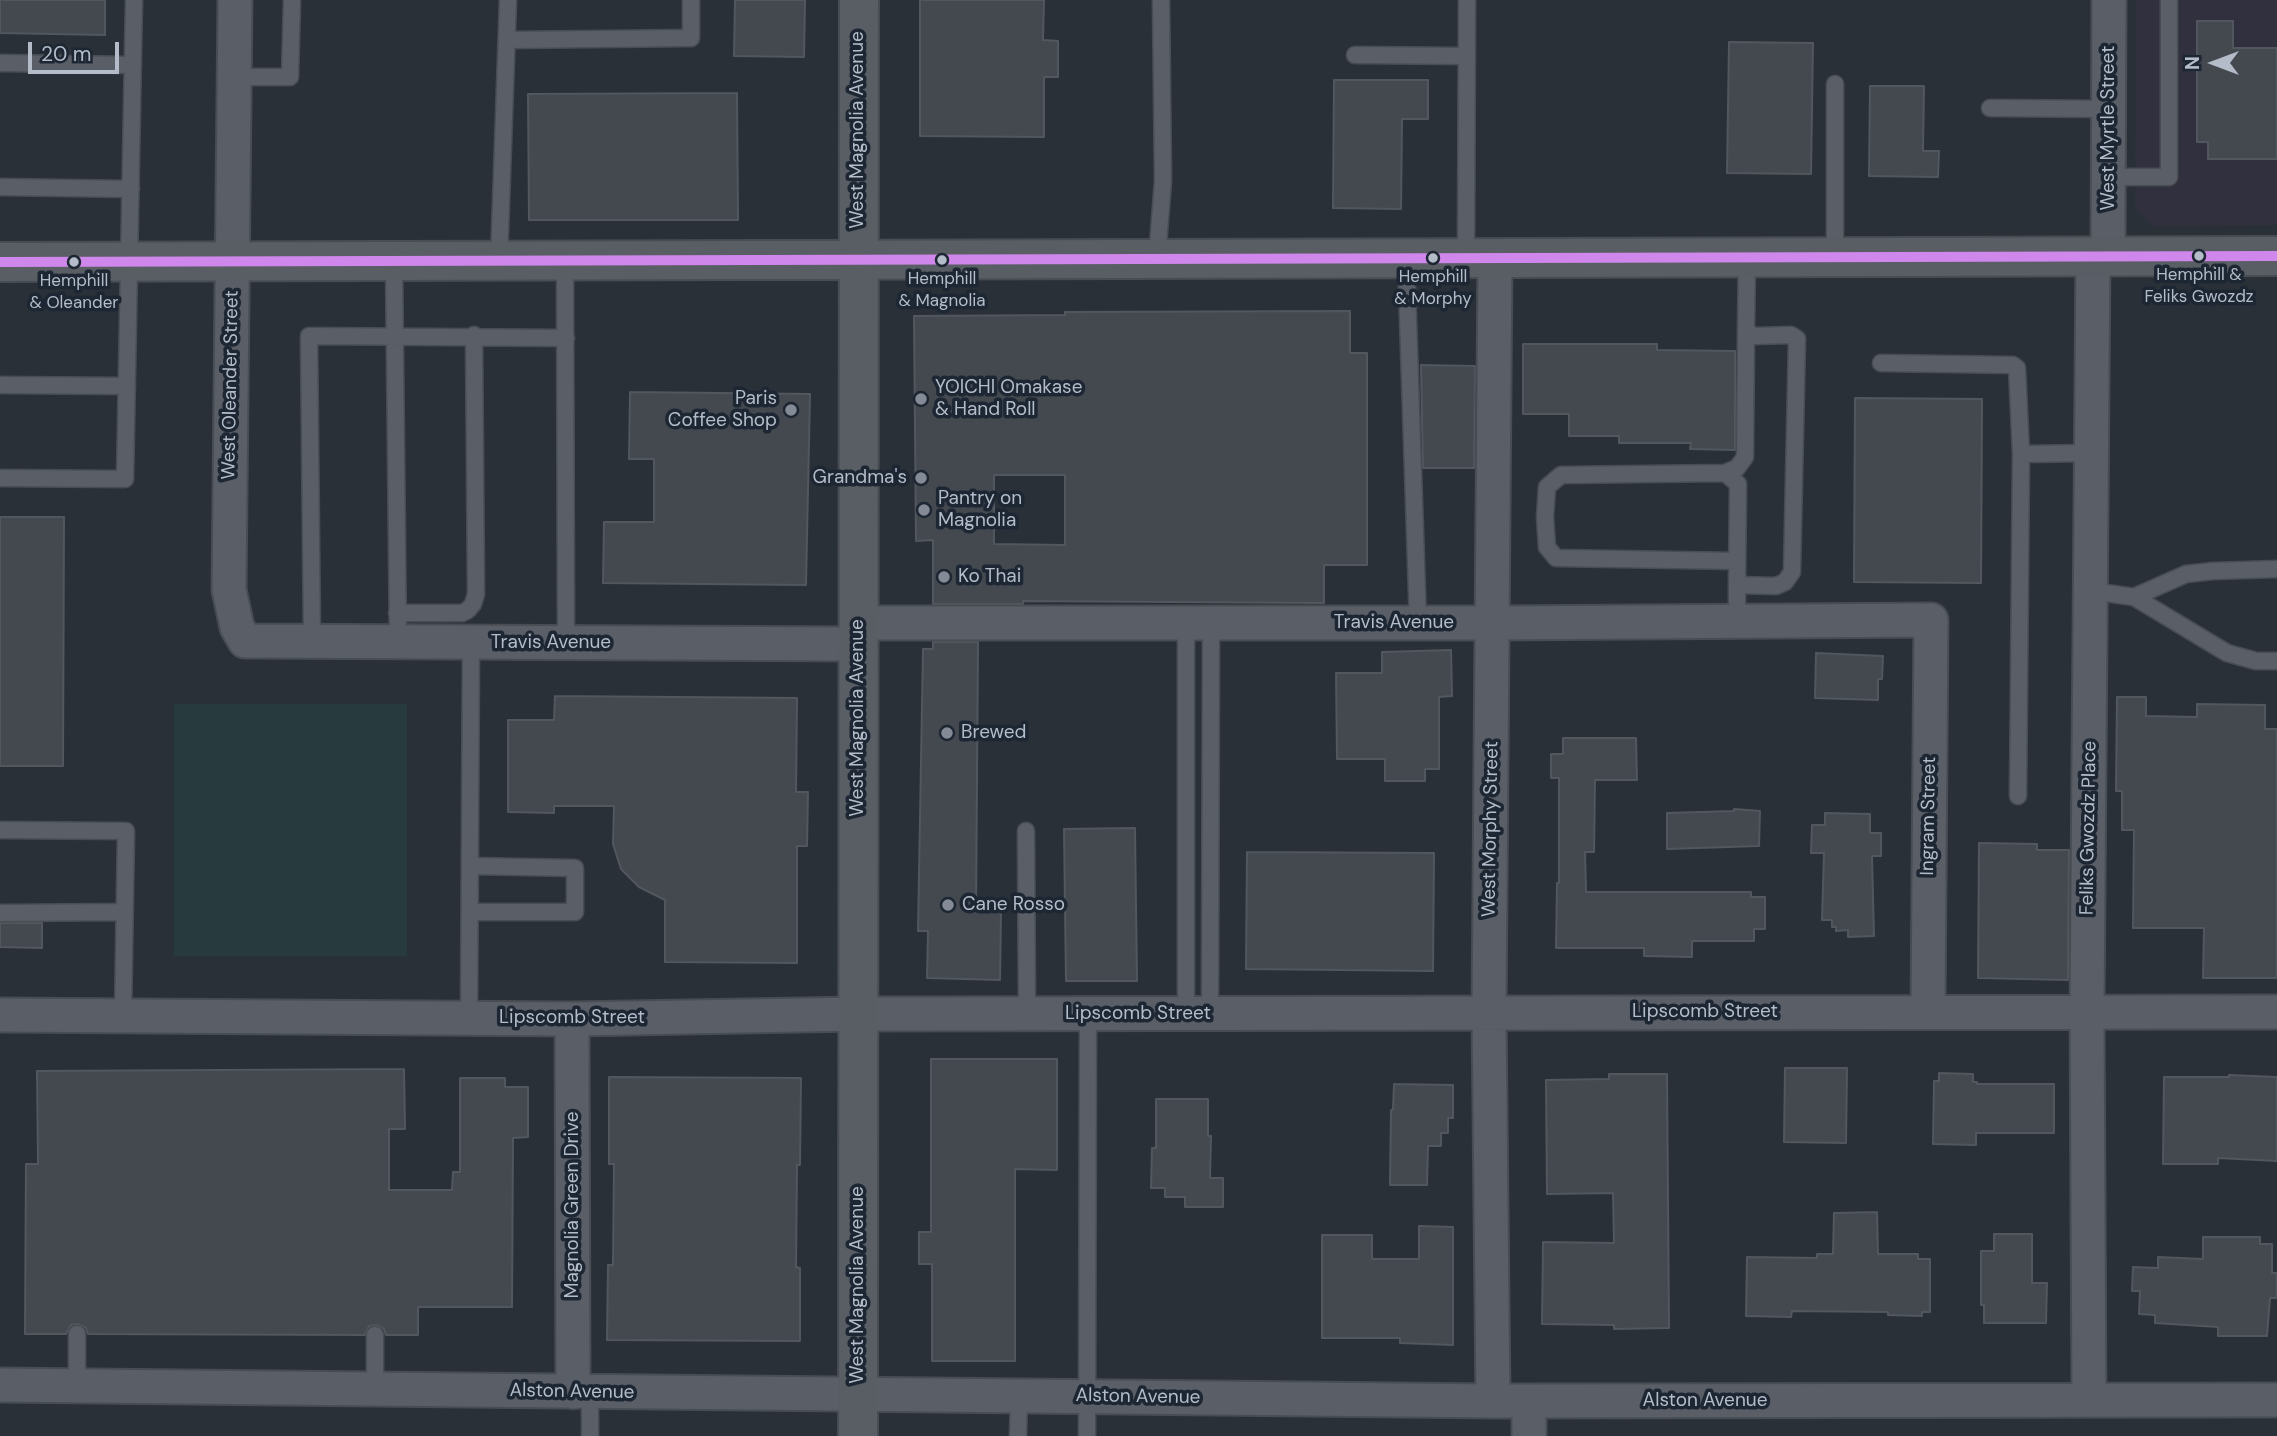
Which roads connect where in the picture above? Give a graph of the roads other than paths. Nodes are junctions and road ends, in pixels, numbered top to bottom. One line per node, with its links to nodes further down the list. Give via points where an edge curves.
1 (134, 0): 15 (lane)
2 (235, 0): 16 (street, West Oleander Street)
3 (292, 0): 16 (lane, via 290,77)
4 (508, 0): 11 (lane)
5 (691, 0): 11 (lane, via 691,38)
6 (859, 0): 31 (main road, West Magnolia Avenue)
7 (1161, 0): 27 (lane, via 1163,181)
8 (1466, 0): 13 (lane)
9 (2109, 0): 19 (street, West Myrtle Street)
10 (2169, 0): 20 (lane, via 2169,177)
11 (507, 40): 33 (lane)
12 (1355, 55): 13 (lane)
13 (1466, 56): 29 (lane)
14 (0, 64): 15 (lane)
15 (133, 65): 22 (lane)
16 (234, 77): 36 (street, West Oleander Street)
17 (1835, 84): 26 (lane)
18 (1990, 108): 19 (lane)
19 (2109, 109): 20 (street, West Myrtle Street)
20 (2108, 177): 23 (street, West Myrtle Street)
21 (0, 187): 22 (lane)
22 (131, 189): 35 (lane)
23 (2100, 256): 24 (main road); 26 (main road); 44 (street, Feliks Gwozdz Place)
24 (2277, 256)
25 (1747, 257): 26 (main road); 29 (main road); 37 (lane)
26 (1835, 257)
27 (1157, 258): 28 (main road); 31 (main road)
28 (1406, 258): 29 (main road); 56 (lane)
29 (1481, 258): 57 (street, West Morphy Street)
30 (565, 260): 31 (main road); 33 (main road); 40 (lane)
31 (858, 260): 59 (main road, West Magnolia Avenue)
32 (394, 261): 33 (main road); 36 (main road); 38 (lane)
33 (499, 261)
34 (0, 262): 35 (main road)
35 (130, 262): 36 (main road); 43 (lane)
36 (232, 262): 60 (street, West Oleander Street, via 229,590)
37 (1746, 330): 46 (lane, via 1745,457 1737,468); 50 (lane, via 1753,336 1791,335 1797,339 1792,572 1776,586)
38 (395, 335): 39 (lane); 58 (lane); 61 (lane, via 309,336)
39 (474, 335): 40 (lane); 58 (lane, via 477,594 462,613)
40 (566, 338): 63 (lane)
41 (1881, 363): 45 (lane, via 2013,365 2017,368)
42 (0, 386): 43 (lane)
43 (127, 386): 47 (lane, via 125,479)
44 (2091, 453): 45 (lane); 51 (street, Feliks Gwozdz Place)
45 (2021, 454): 65 (lane)
46 (1725, 473): 48 (lane, via 1738,484); 48 (lane, via 1561,475 1547,487 1547,547 1556,558)
47 (0, 478)
48 (1737, 561): 50 (lane)
49 (2277, 569): 52 (lane, via 2186,574)
50 (1737, 585): 54 (lane)
51 (2091, 591): 52 (lane); 73 (street, Feliks Gwozdz Place)
52 (2134, 597): 64 (lane, via 2227,653)
53 (1931, 620): 54 (street, Travis Avenue); 72 (street, Ingram Street)
54 (1737, 622): 57 (street, Travis Avenue)
55 (1198, 623): 56 (street, Travis Avenue); 59 (street, Travis Avenue); 76 (lane); 76 (lane)
56 (1418, 623): 57 (street, Travis Avenue)
57 (1493, 623): 77 (street, West Morphy Street)
58 (398, 627): 61 (street, Travis Avenue); 62 (street, Travis Avenue)
59 (858, 634): 63 (street, Travis Avenue); 78 (main road, West Magnolia Avenue)
60 (245, 641): 61 (street, Travis Avenue)
61 (312, 641)
62 (471, 642): 63 (street, Travis Avenue); 68 (lane)
63 (566, 643)
64 (2277, 662)
65 (2018, 796)
66 (0, 830): 69 (lane, via 126,831)
67 (1026, 831): 79 (lane)
68 (470, 866): 70 (lane); 70 (lane, via 575,868 575,912)
69 (124, 912): 71 (lane); 81 (lane)
70 (470, 912): 82 (lane)
71 (0, 913)
72 (1927, 1012): 73 (street, Lipscomb Street); 77 (street, Lipscomb Street)
73 (2087, 1012): 74 (street, Lipscomb Street); 93 (street, Feliks Gwozdz Place)
74 (2277, 1012)
75 (1088, 1013): 76 (street, Lipscomb Street); 79 (street, Lipscomb Street); 92 (lane)
76 (1198, 1013): 77 (street, Lipscomb Street)
77 (1489, 1013): 95 (street, West Morphy Street)
78 (858, 1014): 79 (street, Lipscomb Street); 83 (street, Lipscomb Street); 90 (main road, West Magnolia Avenue)
79 (1027, 1014)
80 (0, 1015): 81 (street, Lipscomb Street)
81 (123, 1016): 82 (street, Lipscomb Street)
82 (469, 1018): 83 (street, Lipscomb Street)
83 (572, 1019): 89 (street, Magnolia Green Drive)
84 (77, 1334): 87 (lane)
85 (375, 1335): 88 (lane)
86 (0, 1385): 87 (street, Alston Avenue)
87 (77, 1386): 88 (street, Alston Avenue)
88 (375, 1389): 89 (street, Alston Avenue)
89 (582, 1392): 90 (street, Alston Avenue); 97 (lane)
90 (858, 1395): 91 (street, Alston Avenue); 98 (main road, West Magnolia Avenue)
91 (1019, 1396): 92 (street, Alston Avenue); 99 (lane)
92 (1087, 1397): 95 (street, Alston Avenue); 100 (lane)
93 (2090, 1400): 94 (street, Alston Avenue); 96 (street, Alston Avenue)
94 (2277, 1400)
95 (1493, 1401): 96 (street, Alston Avenue)
96 (1529, 1401): 101 (street)
97 (590, 1436)
98 (858, 1436)
99 (1018, 1436)
100 (1087, 1436)
101 (1529, 1436)

